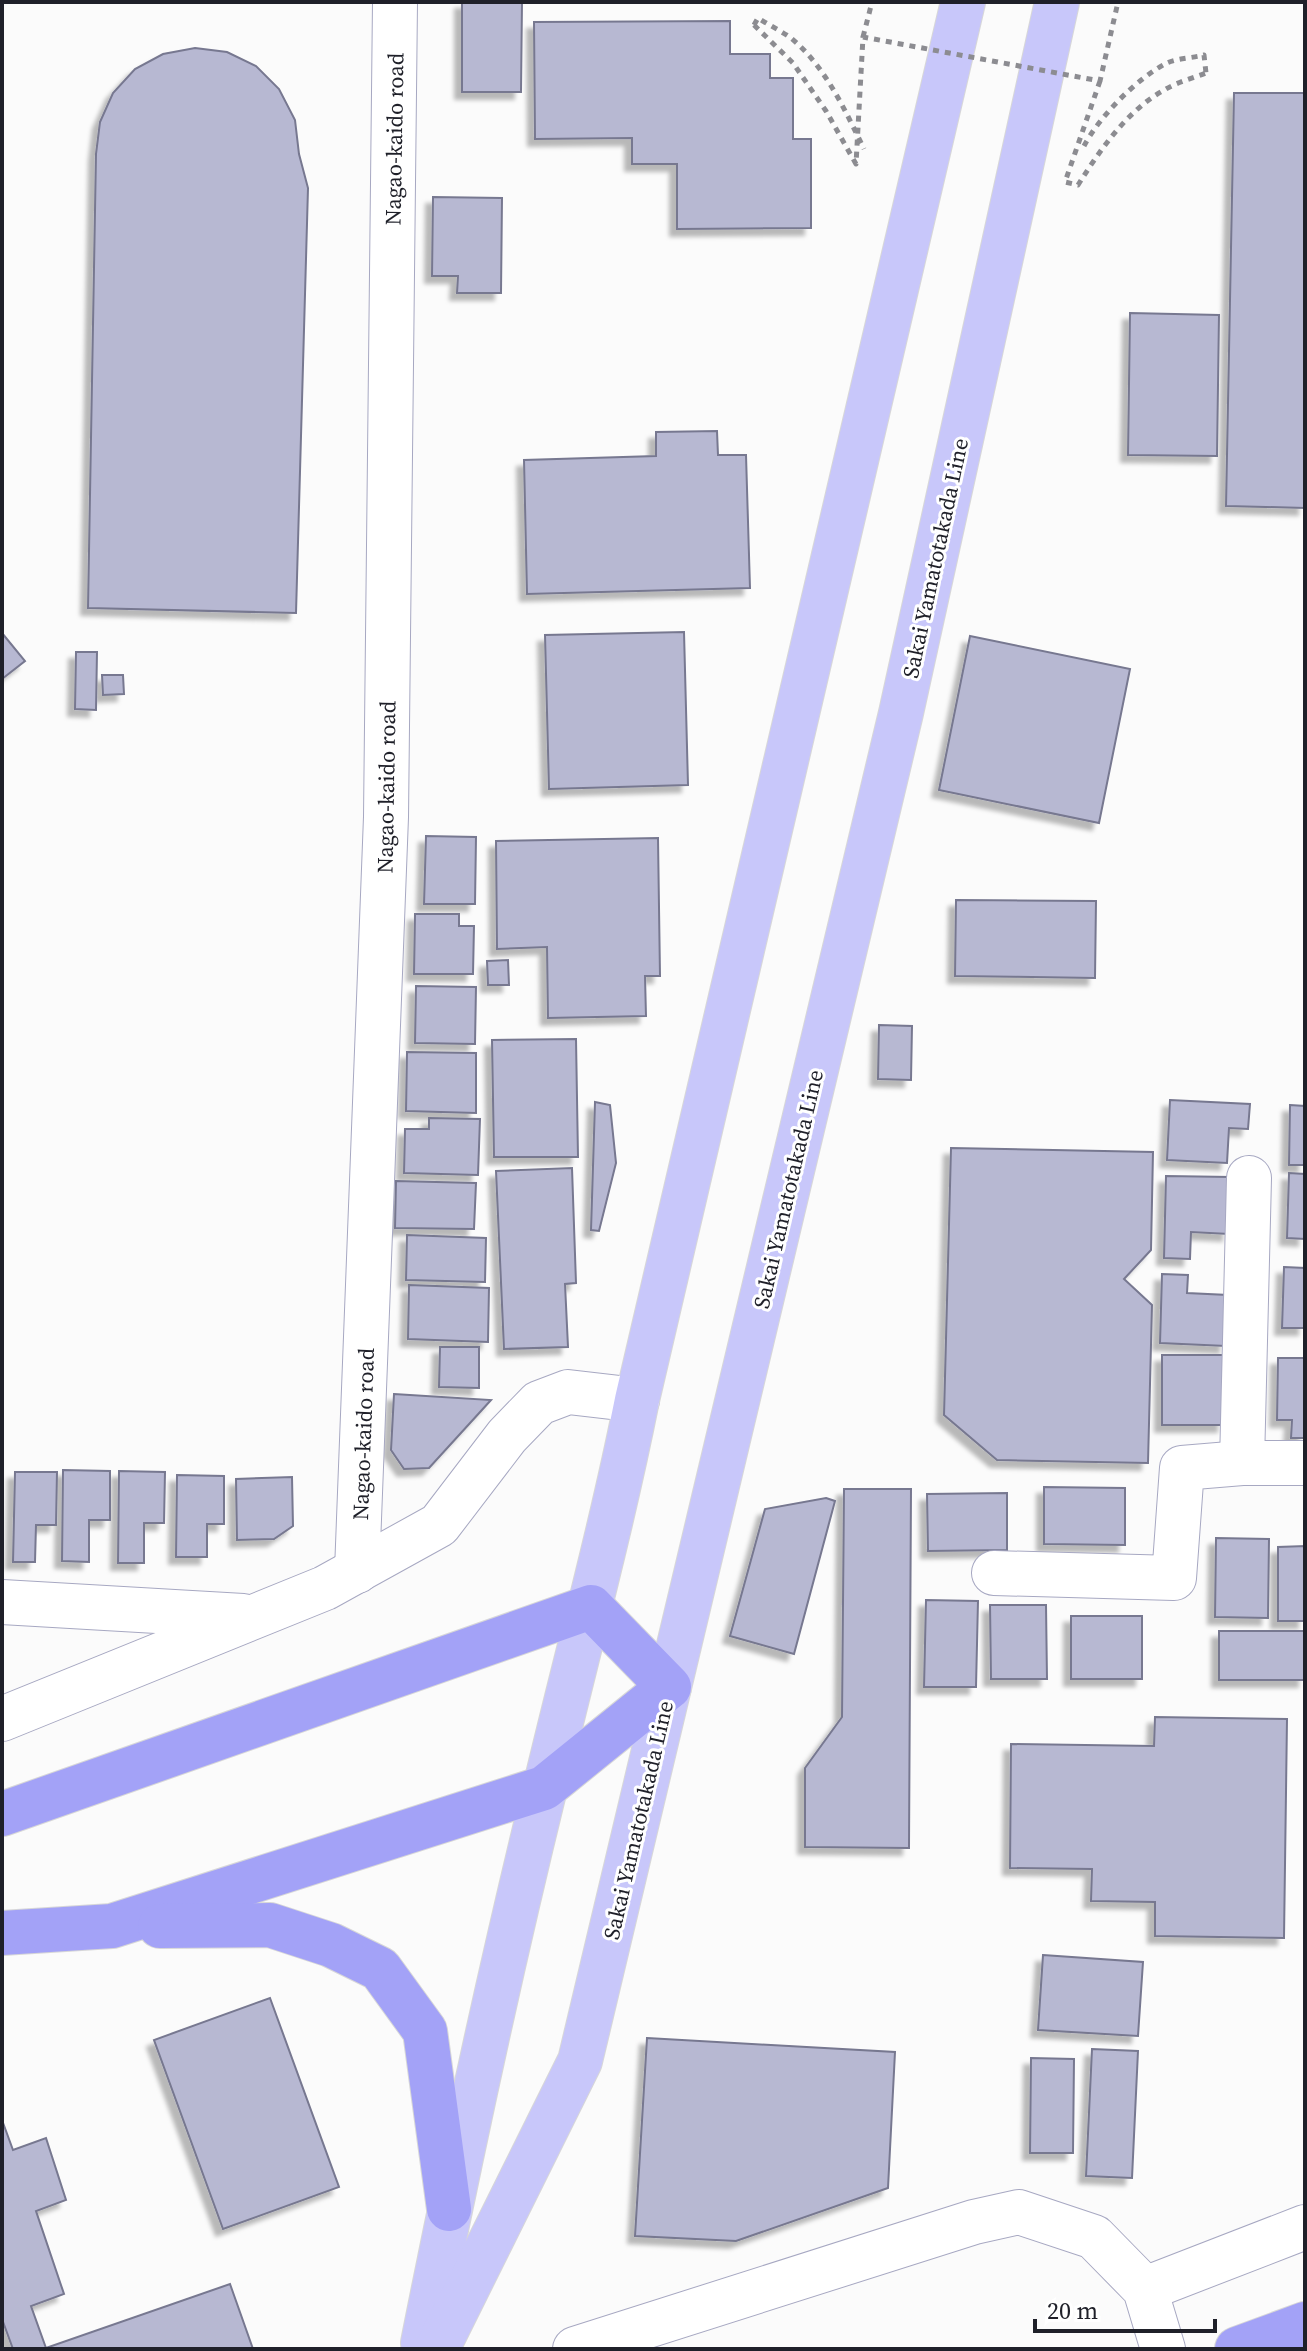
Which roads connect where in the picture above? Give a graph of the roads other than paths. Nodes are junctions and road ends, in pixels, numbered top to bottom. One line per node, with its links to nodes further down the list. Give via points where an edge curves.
1 (395, 2): 8 (street, Nagao-kaido road, via 386,817)
2 (963, 2): 5 (main road)
3 (1057, 2): 13 (main road, Sakai Yamatotakada Line, via 901,713)
4 (1249, 1178): 6 (street)
5 (637, 1400): 8 (street, via 568,1392 539,1403 439,1525); 11 (main road)
6 (1242, 1463): 7 (street); 9 (street, via 1182,1468 1174,1578)
7 (1305, 1463)
8 (357, 1571): 12 (street)
9 (994, 1573)
10 (2, 1602): 12 (street)
11 (591, 1607): 13 (highway); 15 (main road); 16 (highway)
12 (255, 1617): 14 (street)
13 (669, 1687): 15 (highway); 25 (main road, Sakai Yamatotakada Line, via 580,2061)
14 (2, 1719)
15 (544, 1788): 17 (highway); 20 (main road)
16 (2, 1814)
17 (112, 1926): 18 (highway); 19 (highway); 20 (highway, via 270,1925 331,1945 380,1969 425,2031)
18 (2, 1933)
19 (2, 1958)
20 (449, 2209): 24 (main road)
21 (1305, 2227): 22 (street)
22 (1145, 2289): 26 (street, via 1094,2237 1019,2212); 27 (street)
23 (1305, 2324): 28 (highway)
24 (422, 2349)
25 (437, 2349)
26 (575, 2349)
27 (1163, 2349)
28 (1237, 2349)

